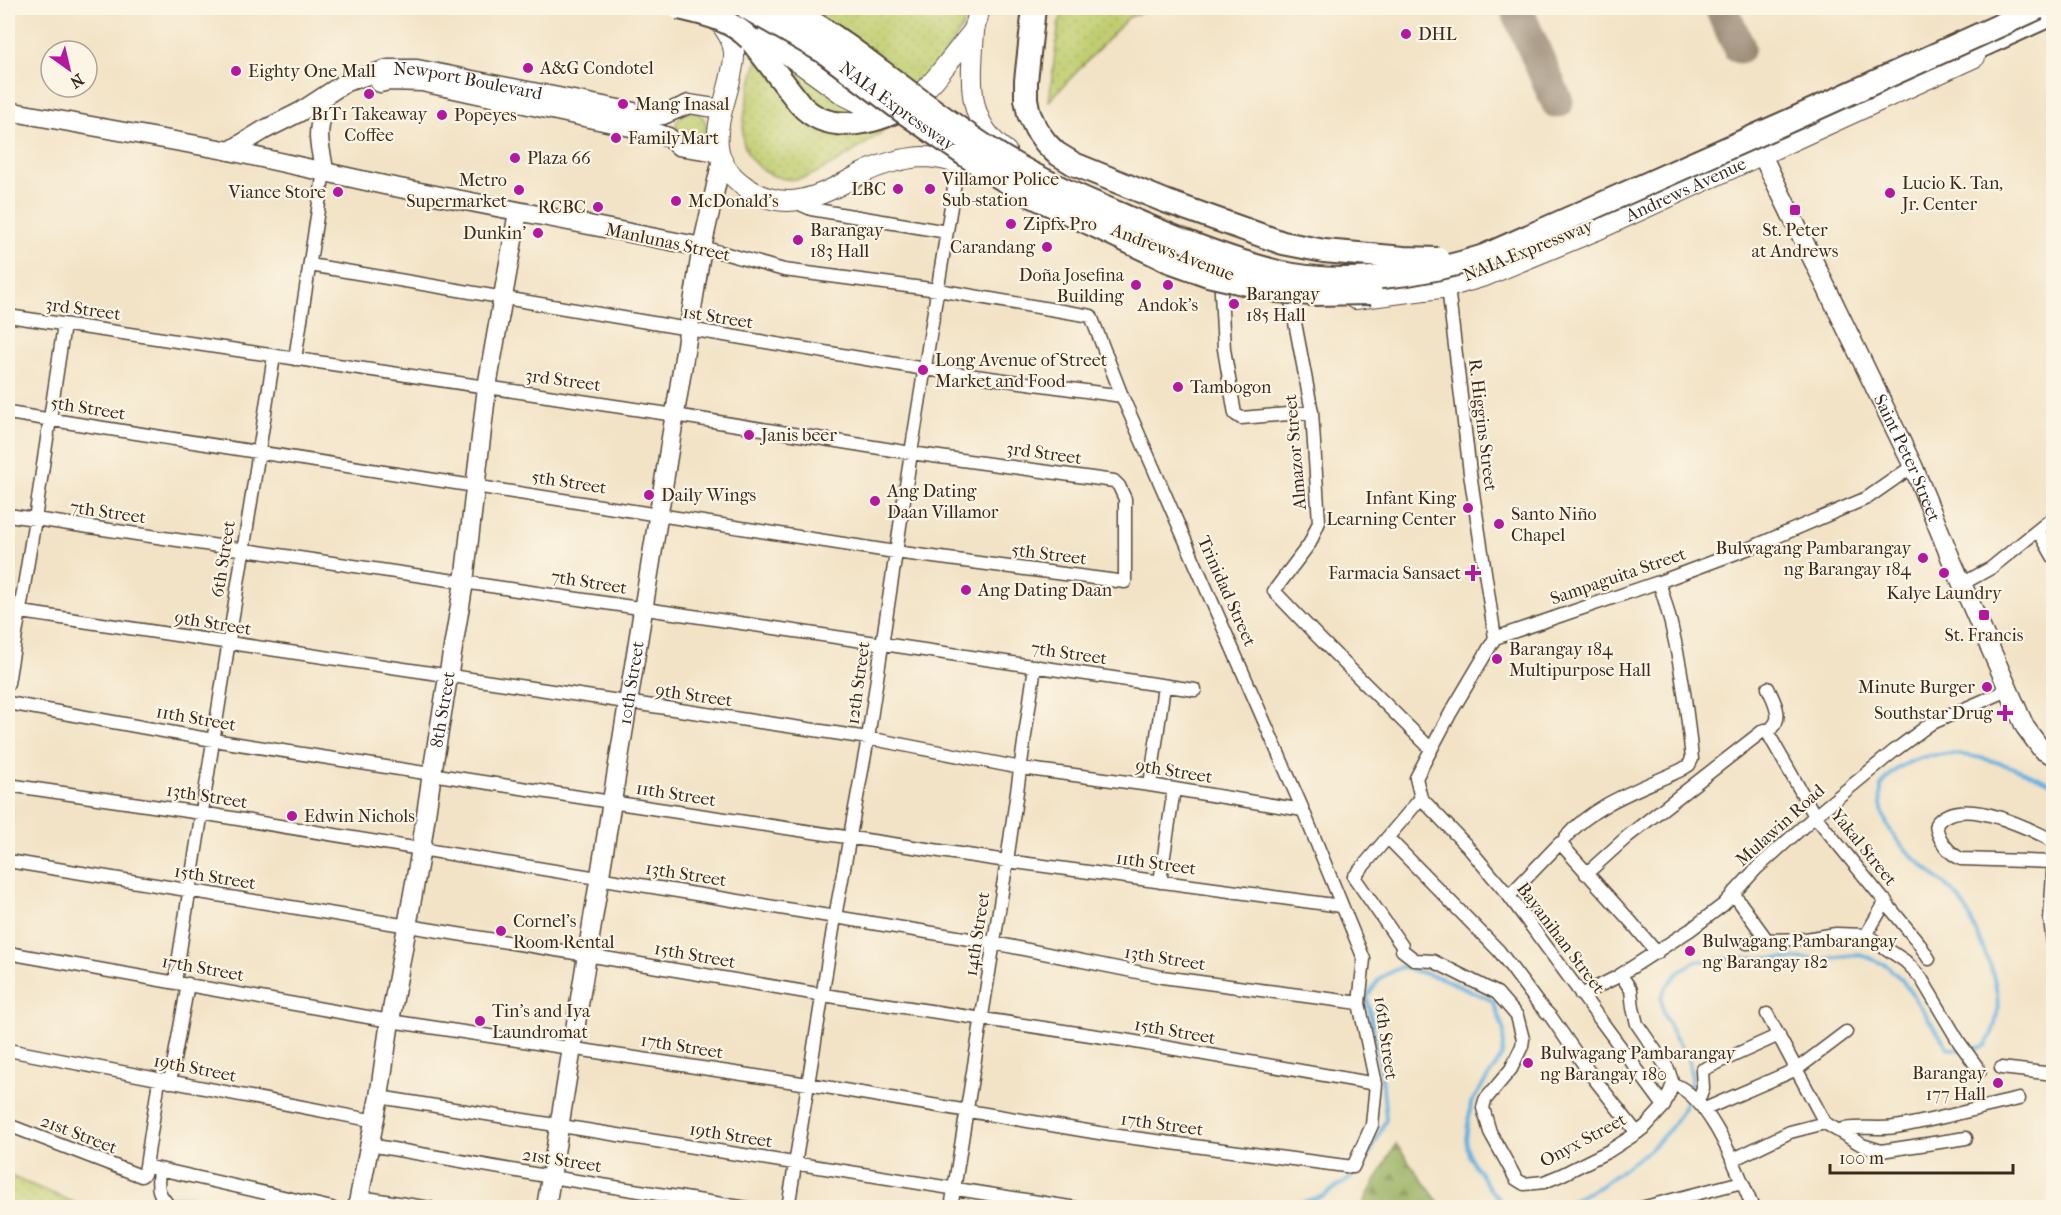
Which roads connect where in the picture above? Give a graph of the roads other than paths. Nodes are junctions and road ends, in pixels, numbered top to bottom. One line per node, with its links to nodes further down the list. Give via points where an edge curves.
1 (678, 8): 15 (highway, bridge, via 722,19 737,27 808,113 819,119 856,123 888,116)
2 (701, 8): 16 (main road, via 725,30 734,57)
3 (716, 8): 15 (main road, via 745,18 850,99 885,108)
4 (747, 8): 10 (highway, NAIA Expressway, bridge, via 824,52 963,154 1026,193 1169,261 1208,275 1278,291 1312,294 1373,293 1447,282 1484,271)
5 (786, 8): 32 (highway, NAIA Expressway, bridge, via 836,37 991,151 1079,197 1213,252 1280,272 1372,279 1439,270)
6 (980, 8): 12 (main road)
7 (1034, 8): 32 (highway, bridge, via 1026,81 1028,107 1041,136 1068,160 1165,201 1283,243 1404,258)
8 (2032, 8): 13 (main road, Andrews Avenue)
9 (2038, 8): 32 (highway, NAIA Expressway, bridge)
10 (2054, 13)
11 (2054, 20): 14 (main road, Andrews Avenue)
12 (974, 30): 15 (main road); 34 (main road, Andrews Avenue, via 975,110 983,128 1000,147 1058,180 1152,223 1247,258)
13 (1880, 76): 14 (main road); 27 (main road, Andrews Avenue)
14 (1889, 96): 22 (main road, Andrews Avenue)
15 (915, 100)
16 (721, 109): 17 (street, Newport Boulevard, via 689,104); 23 (main road)
17 (674, 110): 20 (street, via 667,123); 21 (street, Newport Boulevard, via 654,116 417,69 388,69 346,82 264,130)
18 (8, 111): 21 (street)
19 (323, 112): 20 (street, Newport Boulevard, via 369,86 389,81 422,82); 21 (street, Newport Boulevard); 25 (street, via 318,142)
20 (668, 137): 23 (street, Newport Boulevard, via 679,146)
21 (239, 153): 25 (street, Manlunas Street)
22 (1762, 155): 29 (main road, Andrews Avenue); 55 (street, Saint Peter Street)
23 (720, 156): 26 (main road, via 736,180 754,192 773,200); 31 (street, 10th Street)
24 (958, 163): 26 (main road, Andrews Avenue, via 932,157 895,162 861,174 827,193); 30 (street, 12th Street); 35 (main road, Andrews Avenue)
25 (324, 171): 28 (street, Manlunas Street); 33 (street)
26 (792, 201): 30 (street, via 811,209)
27 (1590, 209): 29 (main road); 34 (main road, Andrews Avenue, via 1439,265 1364,274)
28 (518, 212): 31 (street, Manlunas Street); 39 (street, 8th Street)
29 (1599, 229): 36 (main road, Andrews Avenue)
30 (947, 232): 37 (street, 12th Street)
31 (702, 247): 37 (street, Manlunas Street, via 784,270); 43 (street, 10th Street)
32 (1479, 258)
33 (310, 265): 39 (street, 1st Street); 45 (street)
34 (1304, 270): 38 (main road)
35 (1220, 272): 38 (main road, Andrews Avenue); 49 (street, via 1224,349 1235,414 1241,418)
36 (1448, 287): 38 (main road, Andrews Avenue, via 1360,299); 71 (street, R. Higgins Street)
37 (938, 290): 41 (street, Manlunas Street); 46 (street, 12th Street)
38 (1295, 293): 49 (street, Almazor Street)
39 (502, 299): 43 (street, 1st Street); 47 (street, 8th Street)
40 (8, 316): 42 (street, 3rd Street)
41 (1091, 316): 48 (street, Trinidad Street)
42 (64, 325): 44 (street, 3rd Street); 52 (street)
43 (688, 330): 46 (street, 1st Street); 51 (street, 10th Street)
44 (274, 356): 45 (street, 3rd Street); 53 (street, 6th Street)
45 (295, 359): 47 (street, 3rd Street)
46 (925, 369): 48 (street, 1st Street); 54 (street, 12th Street)
47 (487, 387): 51 (street, 3rd Street); 56 (street, 8th Street)
48 (1122, 396): 95 (street, Trinidad Street)
49 (1312, 412): 86 (street, Almazor Street, via 1319,522 1310,543 1274,591)
50 (8, 413): 52 (street, 5th Street)
51 (675, 415): 54 (street, 3rd Street); 58 (street, 10th Street)
52 (50, 420): 53 (street, 5th Street); 60 (street)
53 (258, 452): 56 (street, 5th Street); 62 (street, 6th Street)
54 (911, 453): 63 (street, 12th Street); 66 (street, 3rd Street, via 1114,481 1125,499)
55 (1913, 466): 67 (street, Sampaguita Street, via 1867,498); 68 (street, Saint Peter Street)
56 (476, 486): 58 (street, 5th Street); 65 (street, 8th Street)
57 (8, 515): 60 (street, 7th Street)
58 (659, 515): 63 (street, 5th Street); 69 (street, 10th Street)
59 (2054, 517): 61 (street)
60 (35, 519): 62 (street, 7th Street); 70 (street)
61 (2038, 530): 64 (street); 68 (street, via 1991,568)
62 (244, 550): 65 (street, 7th Street); 72 (street, 6th Street)
63 (896, 552): 66 (street, 5th Street); 73 (street, 12th Street)
64 (2054, 558)
65 (464, 582): 69 (street, 7th Street); 75 (street, 8th Street)
66 (1125, 582)
67 (1659, 582): 71 (street, Sampaguita Street); 100 (street, via 1683,684 1692,759 1681,770 1595,810)
68 (1962, 584): 80 (street, Saint Peter Street)
69 (644, 609): 73 (street, 7th Street); 82 (street, 10th Street)
70 (13, 611): 72 (street, 9th Street); 76 (street)
71 (1495, 638): 86 (street)
72 (228, 643): 75 (street, 9th Street); 85 (street, 6th Street)
73 (881, 644): 74 (street, 7th Street); 84 (street, 12th Street)
74 (1035, 666): 77 (street, 7th Street); 88 (street, 14th Street)
75 (448, 677): 82 (street, 9th Street); 89 (street, 8th Street)
76 (8, 683)
77 (1164, 686): 79 (street, 7th Street); 91 (street)
78 (1768, 688): 83 (street, Yakal Street, via 1777,715)
79 (1195, 690)
80 (2008, 690): 87 (street, Saint Peter Street, via 2025,727 2042,750); 97 (street, Mulawin Road, via 1930,724)
81 (8, 703): 85 (street, 11th Street)
82 (628, 704): 84 (street, 9th Street); 94 (street, 10th Street)
83 (1770, 729): 97 (street, Yakal Street, via 1769,735); 106 (street, via 1628,836)
84 (868, 738): 88 (street, 9th Street); 98 (street, 12th Street)
85 (213, 740): 89 (street, 11th Street); 96 (street, 6th Street)
86 (1431, 748): 93 (street, via 1416,778)
87 (2054, 756)
88 (1021, 768): 91 (street, 9th Street); 105 (street, 14th Street)
89 (432, 773): 94 (street, 11th Street); 102 (street, 8th Street)
90 (8, 785): 96 (street, 13th Street)
91 (1150, 785): 92 (street, 9th Street)
92 (1174, 789): 95 (street, 9th Street); 109 (street)
93 (1421, 798): 99 (street, Onyx Street); 112 (street, Bayanihan Street)
94 (611, 802): 98 (street, 11th Street); 107 (street, 10th Street)
95 (1303, 810): 108 (street, Trinidad Street)
96 (201, 813): 102 (street, 13th Street); 110 (street, 6th Street)
97 (1815, 816): 111 (street, Mulawin Road); 113 (street, Yakal Street)
98 (850, 838): 105 (street, 11th Street); 115 (street, 12th Street)
99 (1388, 838): 156 (street, via 1499,951); 156 (street, Onyx Street, via 1354,877 1402,950 1415,960 1433,961 1497,993 1517,1016 1522,1046 1511,1069 1483,1104 1490,1132 1516,1179 1524,1184 1544,1182)
100 (1563, 840): 106 (street); 112 (street)
101 (2054, 843): 103 (street, via 2020,825 1983,813 1958,813 1936,824 1944,844 1961,859)
102 (421, 849): 107 (street, 13th Street); 116 (street, 8th Street)
103 (2053, 860): 121 (street, via 2050,920)
104 (8, 861): 110 (street, 15th Street)
105 (1007, 861): 109 (street, 11th Street); 119 (street, 14th Street)
106 (1586, 874): 123 (street)
107 (599, 878): 115 (street, 13th Street); 124 (street, 10th Street)
108 (1330, 881): 114 (street, 16th Street)
109 (1160, 882): 114 (street, 11th Street)
110 (189, 891): 116 (street, 15th Street); 127 (street, 6th Street)
111 (1733, 894): 118 (street); 123 (street, Mulawin Road)
112 (1509, 897): 129 (street, Bayanihan Street)
113 (1886, 901): 117 (street); 125 (street, Yakal Street)
114 (1341, 906): 130 (street, 16th Street, via 1364,959)
115 (835, 917): 119 (street, 13th Street); 128 (street, 12th Street)
116 (406, 926): 124 (street, 15th Street); 133 (street, 8th Street)
117 (1866, 935): 118 (street); 140 (street, via 1912,968)
118 (1767, 940): 120 (street)
119 (994, 943): 130 (street, 13th Street, via 1162,977); 132 (street, 14th Street)
120 (1747, 943)
121 (2054, 950)
122 (8, 953): 127 (street, 17th Street)
123 (1656, 953): 126 (street, Mulawin Road)
124 (587, 955): 128 (street, 15th Street); 136 (street, 10th Street)
125 (1929, 959)
126 (1621, 975): 129 (street, Mulawin Road); 145 (street, via 1631,990 1637,1024)
127 (181, 983): 133 (street, 17th Street); 142 (street, 6th Street)
128 (823, 995): 132 (street, 15th Street); 143 (street, 12th Street)
129 (1581, 995): 149 (street, Bayanihan Street)
130 (1359, 1003): 144 (street, 16th Street)
131 (1767, 1014): 135 (street)
132 (982, 1018): 144 (street, 15th Street); 150 (street, 14th Street)
133 (390, 1021): 136 (street, 17th Street); 146 (street, 8th Street)
134 (1846, 1032): 139 (street)
135 (1779, 1035): 139 (street); 148 (street, via 1702,1070)
136 (572, 1048): 143 (street, 17th Street); 154 (street, 10th Street)
137 (8, 1050): 142 (street, 19th Street)
138 (2001, 1068): 141 (street)
139 (1797, 1069): 148 (street); 152 (street)
140 (1980, 1071)
141 (2054, 1074)
142 (165, 1081): 151 (street, 19th Street); 163 (street, 6th Street)
143 (808, 1083): 150 (street, 17th Street); 160 (street, 12th Street)
144 (1376, 1084): 161 (street, 16th Street, via 1372,1125)
145 (1676, 1085): 148 (street); 149 (street, Onyx Street)
146 (379, 1097): 151 (street, 8th Street); 154 (street, 19th Street)
147 (2019, 1099): 155 (street, via 1941,1119 1877,1129)
148 (1699, 1103): 159 (street)
149 (1664, 1106): 156 (street, Onyx Street)
150 (967, 1111): 161 (street, 17th Street, via 1111,1135); 166 (street, 14th Street)
151 (375, 1121): 158 (street, 8th Street)
152 (1826, 1123): 155 (street); 159 (street, via 1790,1132)
153 (8, 1125): 163 (street, 21st Street)
154 (559, 1126): 160 (street, 19th Street); 164 (street, 10th Street)
155 (1839, 1130): 157 (street, via 1862,1145 1881,1151)
156 (1637, 1133)
157 (1966, 1138)
158 (370, 1145): 164 (street, 21st Street); 167 (street, 8th Street)
159 (1732, 1160): 165 (street)
160 (795, 1163): 166 (street, 19th Street); 173 (street, 12th Street)
161 (1353, 1167)
162 (159, 1169): 163 (street, 21st Street); 168 (street, via 157,1188); 169 (street, 21st Street)
163 (142, 1171)
164 (551, 1177): 171 (street, 10th Street); 172 (street, 21st Street)
165 (1742, 1182): 176 (street); 177 (street)
166 (954, 1188): 174 (street, 14th Street); 175 (street, 19th Street)
167 (359, 1202): 170 (street)
168 (171, 1208)
169 (332, 1208)
170 (430, 1208)
171 (546, 1208)
172 (747, 1208)
173 (788, 1208)
174 (951, 1208)
175 (1076, 1208)
176 (1641, 1208)
177 (1754, 1208)

